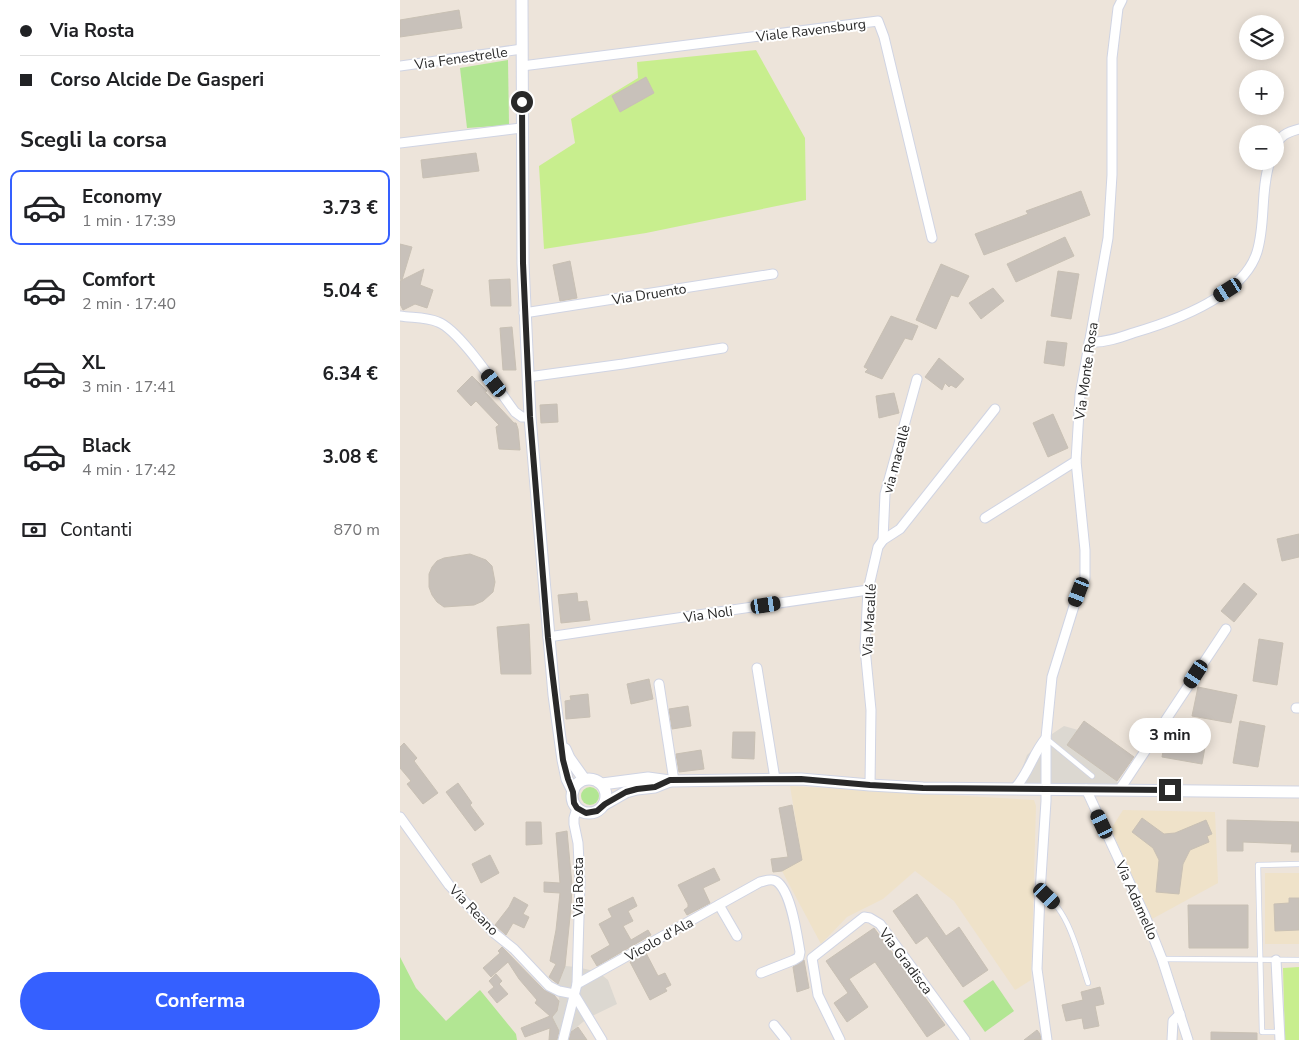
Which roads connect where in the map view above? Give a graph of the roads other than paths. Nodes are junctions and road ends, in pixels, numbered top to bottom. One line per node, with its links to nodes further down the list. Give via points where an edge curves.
1 (522, 0): 3 (street)
2 (1122, 0): 15 (street, Via Monte Rosa, via 1118,8 1112,58 1112,175 1108,238)
3 (522, 49): 4 (street, Via Fenestrelle); 5 (street)
4 (400, 66)
5 (522, 66): 6 (street); 11 (street, Viale Ravensburg, via 878,21)
6 (521, 128): 9 (street); 13 (street)
7 (1299, 129): 8 (street)
8 (1284, 134)
9 (400, 143)
10 (1268, 170): 15 (street, via 1259,244 1252,265 1242,278 1200,308 1164,324)
11 (932, 238)
12 (773, 274): 13 (street, Via Druento)
13 (524, 313): 17 (street)
14 (400, 316): 20 (street, via 429,319 448,327 515,412 522,417)
15 (1089, 342): 21 (street, Via Monte Rosa, via 1080,395)
16 (723, 348): 17 (street)
17 (528, 377): 20 (street)
18 (917, 379): 23 (street, via macallè, via 885,494)
19 (996, 409): 23 (street, via 900,529)
20 (530, 417): 26 (street)
21 (1076, 461): 22 (street); 30 (street, Via Monte Rosa, via 1085,578 1052,678)
22 (986, 518)
23 (883, 540): 24 (street, Via Macallé, via 878,547)
24 (868, 590): 26 (street, Via Noli); 36 (street, Via Macallé, via 864,648 871,710)
25 (1226, 628): 40 (street)
26 (548, 638): 29 (street)
27 (758, 668): 33 (street)
28 (659, 684): 34 (street)
29 (561, 738): 32 (street, via 569,758); 41 (street, via 563,760)
30 (1046, 738): 31 (lane); 37 (street, via 1037,748 1027,774); 38 (street, Via Monte Rosa)
31 (1092, 776)
32 (584, 779): 35 (street, via 594,779); 41 (street)
33 (775, 779): 34 (street); 36 (street)
34 (672, 780): 35 (street, via 648,778); 43 (street, via 626,792)
35 (602, 784): 43 (street, via 606,793)
36 (870, 785): 37 (street)
37 (1015, 788): 38 (street)
38 (1046, 789): 39 (street); 47 (street, Via Monte Rosa)
39 (1086, 789): 40 (street); 50 (street, Via Adamello)
40 (1120, 789): 42 (street)
41 (573, 792): 44 (street)
42 (1299, 792)
43 (605, 804): 44 (street, via 592,813)
44 (577, 808): 56 (street, Via Rosta, via 574,818 580,882)
45 (400, 817): 57 (street, Via Reano, via 449,885 494,933 549,986)
46 (1299, 864): 51 (lane, via 1258,865)
47 (1040, 893): 55 (lane, via 1058,906); 66 (street, Via Monte Rosa, via 1037,969)
48 (719, 905): 49 (street); 54 (street, Vicolo d'Ala, via 770,879 776,880 784,891 792,910 799,957); 56 (street, Vicolo d'Ala)
49 (737, 936)
50 (1162, 959): 51 (lane); 58 (street, Via Adamello, via 1179,1002)
51 (1260, 960): 52 (lane); 60 (lane, via 1262,1032)
52 (1276, 960): 53 (lane); 60 (street)
53 (1299, 960)
54 (761, 973)
55 (1088, 983)
56 (577, 984): 57 (street, Via Rosta)
57 (574, 994): 61 (street, Via Rosta); 62 (street)
58 (1180, 1014): 67 (street, via 1173,1021); 68 (street, Via Adamello)
59 (774, 1025): 63 (street)
60 (1280, 1036)
61 (564, 1040)
62 (602, 1040)
63 (786, 1040)
64 (840, 1040): 65 (street, Via Gradisca, via 818,996 812,958 864,918 880,924)
65 (965, 1040)
66 (1047, 1040)
67 (1172, 1040)
68 (1188, 1040)

